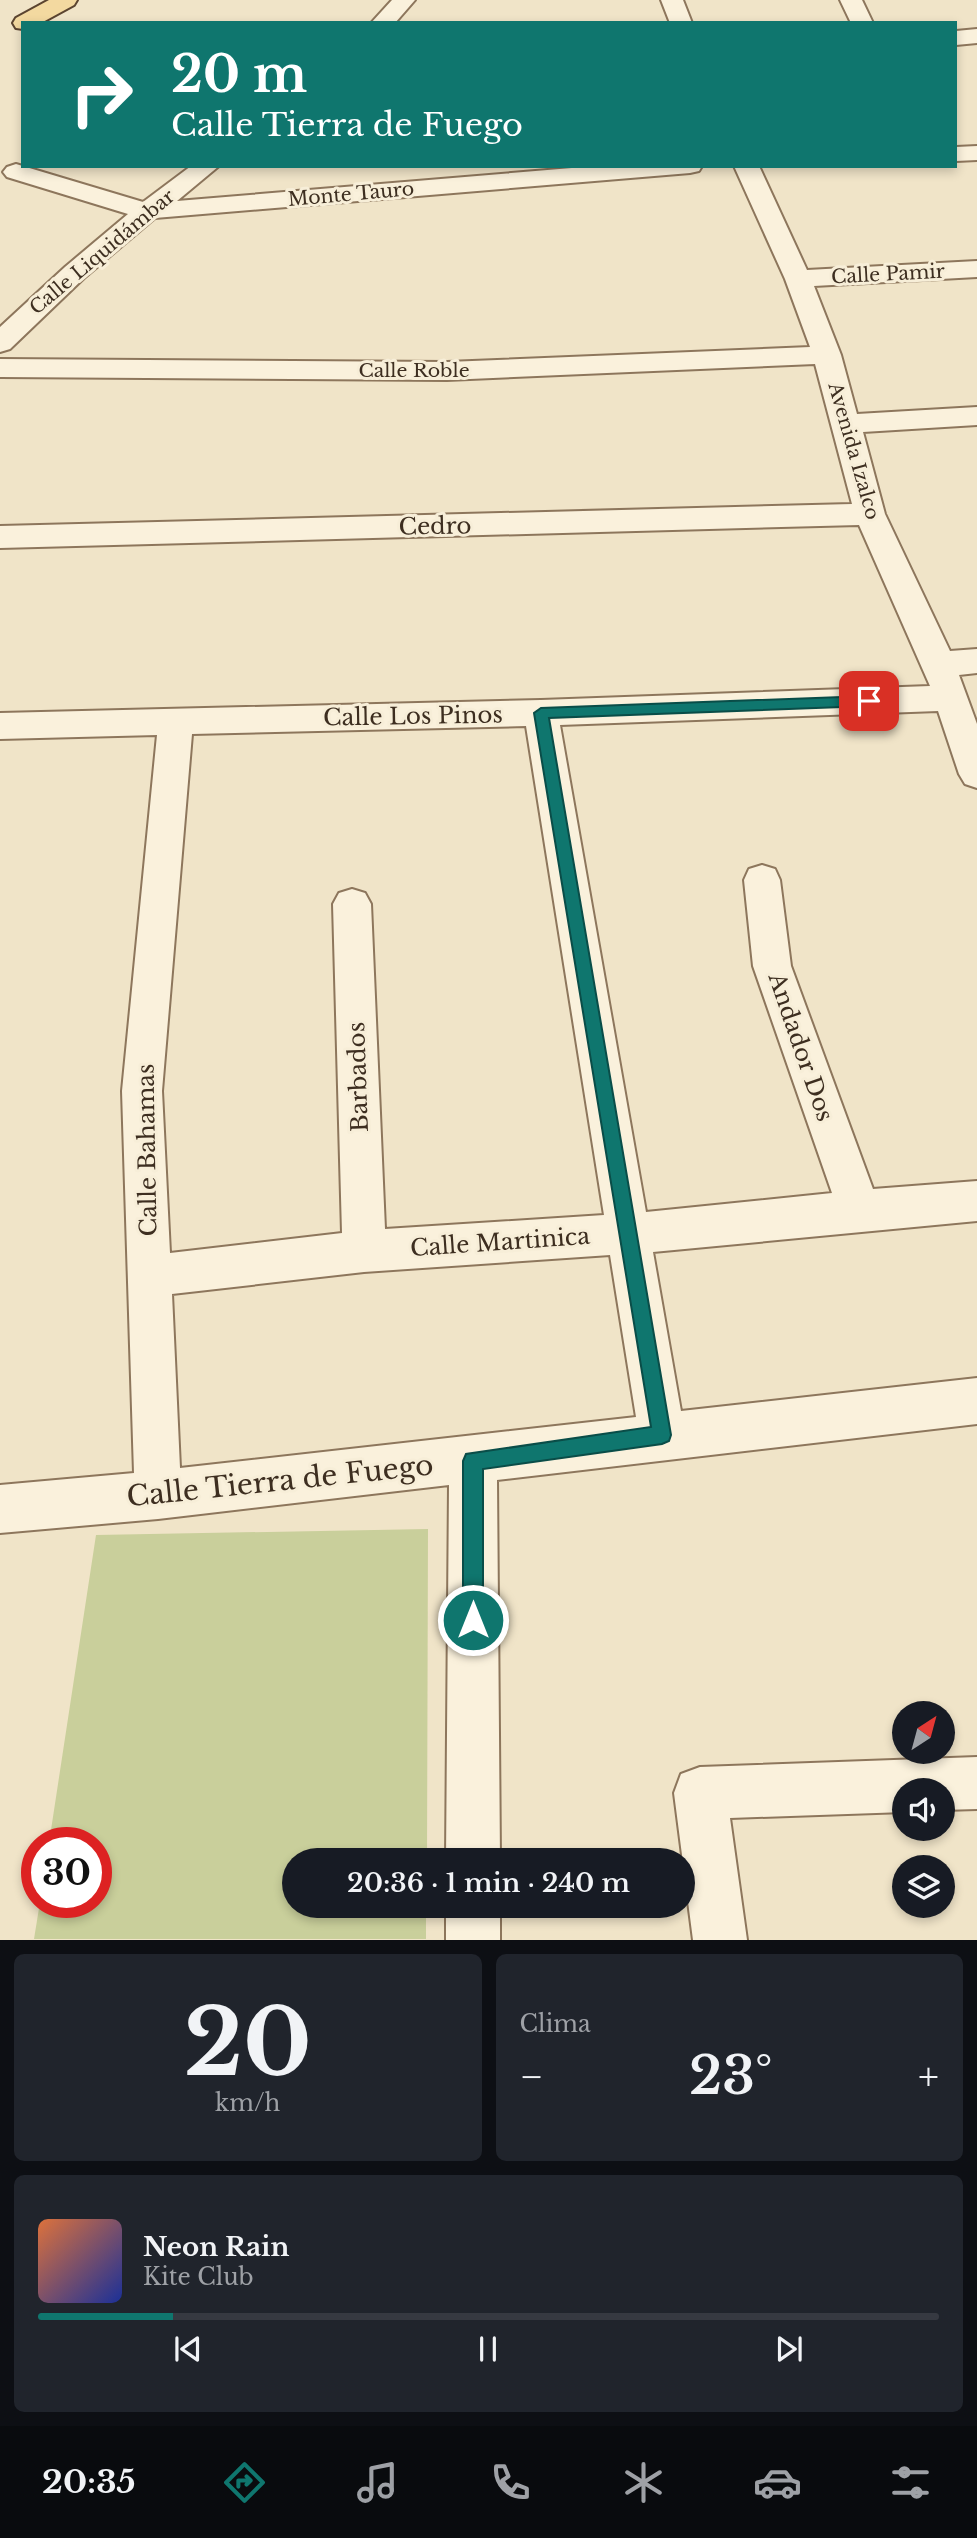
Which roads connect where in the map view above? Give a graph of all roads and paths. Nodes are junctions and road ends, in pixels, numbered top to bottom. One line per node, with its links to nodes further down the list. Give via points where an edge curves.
1 (66, 0): 5 (main road)
2 (404, 0): 6 (street)
3 (672, 0): 7 (street)
4 (850, 0): 8 (street)
5 (29, 21)
6 (384, 21)
7 (680, 21)
8 (861, 21)
9 (21, 25): 10 (main road)
10 (0, 35)
11 (977, 36): 12 (street)
12 (957, 38)
13 (977, 153): 14 (street)
14 (957, 154)
15 (204, 168): 19 (street, Calle Liquidámbar)
16 (667, 168): 19 (street, Monte Tauro)
17 (747, 168): 21 (street, Avenida Izalco)
18 (13, 175): 19 (street, Monte Tauro)
19 (145, 211): 22 (street, Calle Liquidámbar, via 49,293)
20 (977, 269): 21 (street, Calle Pamir)
21 (798, 279): 23 (street, Avenida Izalco)
22 (0, 342)
23 (827, 355): 24 (street, Calle Roble, via 447,371); 26 (street, Avenida Izalco)
24 (0, 368)
25 (977, 416): 26 (street)
26 (845, 424): 27 (street, Avenida Izalco)
27 (870, 514): 28 (street, Cedro); 30 (street, Avenida Izalco)
28 (0, 537)
29 (977, 661): 30 (street)
30 (939, 664): 31 (street, Avenida Izalco)
31 (951, 698): 32 (street, Calle Los Pinos); 35 (street, Avenida Izalco)
32 (541, 713): 33 (street, Calle Los Pinos); 40 (street)
33 (176, 721): 34 (street, Calle Los Pinos); 42 (street, Calle Bahamas, via 142,1091)
34 (0, 726)
35 (977, 774)
36 (762, 880): 39 (street, Andador Dos, via 772,965)
37 (352, 904): 41 (street, Barbados)
38 (977, 1201): 39 (street, Calle Martinica)
39 (859, 1210): 40 (street, Calle Martinica)
40 (627, 1234): 41 (street, Calle Martinica); 44 (street)
41 (364, 1251): 42 (street, Calle Martinica)
42 (149, 1276): 46 (street, Calle Bahamas)
43 (977, 1401): 44 (street, Calle Tierra de Fuego)
44 (662, 1435): 45 (street, Calle Tierra de Fuego)
45 (473, 1461): 46 (street, Calle Tierra de Fuego); 49 (street)
46 (158, 1495): 47 (street, Calle Tierra de Fuego)
47 (0, 1509)
48 (977, 1783): 52 (street, via 700,1793)
49 (473, 1848)
50 (473, 1918): 51 (street)
51 (473, 1940)
52 (720, 1940)

